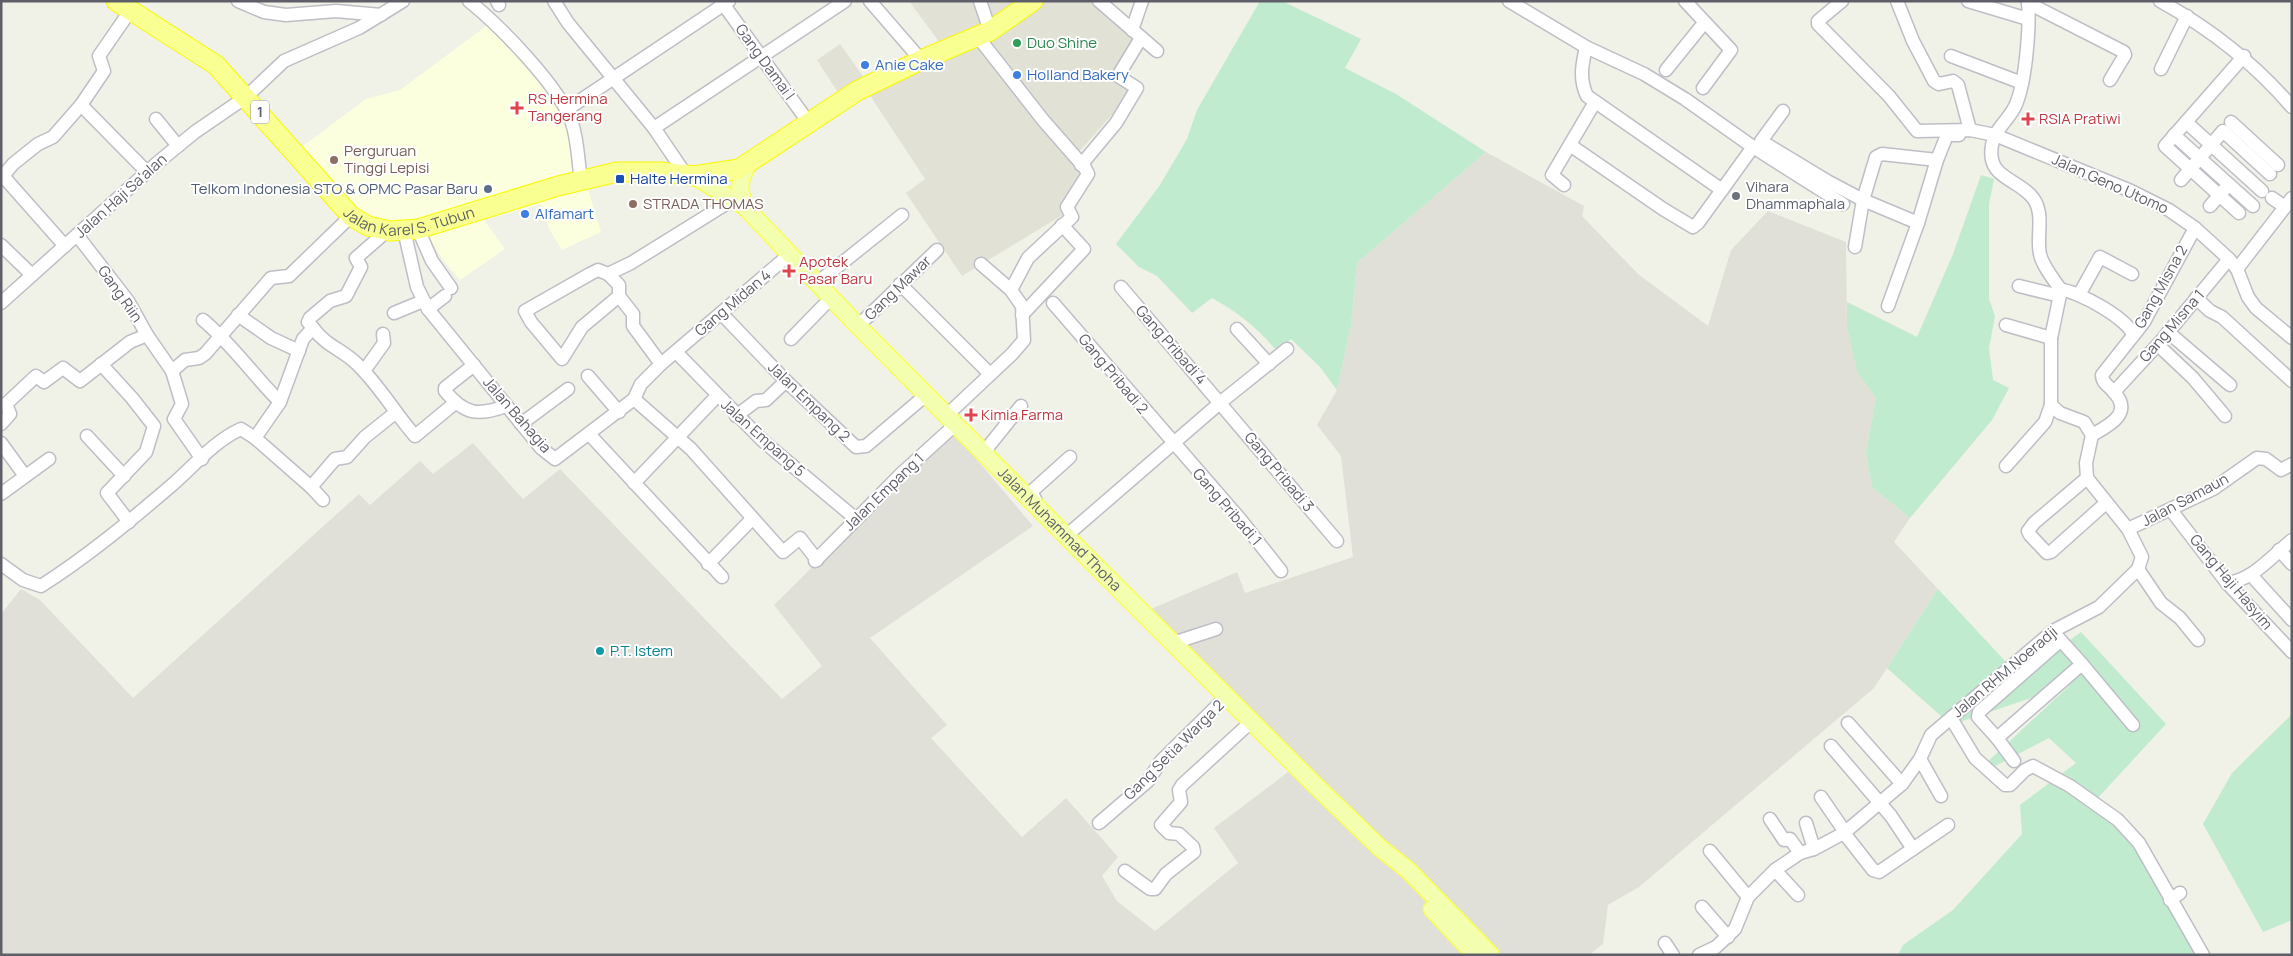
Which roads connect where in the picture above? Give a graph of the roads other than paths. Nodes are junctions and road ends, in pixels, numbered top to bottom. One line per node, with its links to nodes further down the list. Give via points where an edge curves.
1 (238, 1): 20 (street, via 264,12 286,15 336,11)
2 (403, 1): 20 (street, Jalan Haji Sa'alan)
3 (469, 1): 42 (street, via 499,26)
4 (554, 1): 34 (street, via 568,23)
5 (845, 1): 30 (street)
6 (870, 1): 31 (street)
7 (980, 1): 24 (street)
8 (1033, 1): 24 (highway)
9 (1099, 1): 25 (street)
10 (1142, 1): 25 (street)
11 (1509, 1): 26 (street)
12 (1685, 1): 23 (street)
13 (1842, 1): 49 (street, Jalan Geno Utomo, via 1818,24 1889,96 1916,131)
14 (1897, 1): 49 (street, via 1934,81 1939,84 1954,81 1958,85)
15 (1968, 1): 22 (street)
16 (2160, 1): 21 (street)
17 (725, 2): 30 (street, Gang Damai I); 34 (street)
18 (2028, 2): 22 (street); 35 (street, via 2124,52 2123,60)
19 (123, 6): 38 (highway, Jalan Karel S. Tubun / 1, via 216,65); 40 (street, via 99,56 104,71)
20 (381, 16): 38 (street, Jalan Haji Sa'alan, via 284,62)
21 (2187, 16): 29 (street); 32 (street)
22 (2028, 19): 36 (street)
23 (1704, 23): 33 (street); 37 (street, via 1731,50)
24 (984, 34): 31 (highway); 60 (street)
25 (1136, 34): 27 (street); 60 (street, via 1118,76 1137,88 1116,123)
26 (1586, 47): 39 (street, via 1581,71 1582,86); 54 (street, via 1644,74)
27 (1157, 51)
28 (1951, 56): 36 (street)
29 (2244, 56): 41 (street); 46 (street)
30 (760, 57): 45 (street, Gang Damai I); 48 (street)
31 (921, 60): 45 (highway, via 857,91)
32 (2161, 69)
33 (1666, 70)
34 (616, 79): 42 (street); 48 (street)
35 (2110, 80)
36 (2022, 82): 51 (street, via 2014,109)
37 (1703, 88)
38 (246, 97): 53 (street, Jalan Haji Sa'alan); 81 (highway, Jalan Karel S. Tubun / 1)
39 (1595, 102): 52 (street); 71 (street)
40 (81, 105): 63 (street); 88 (street, via 53,137 13,164 3,176)
41 (2292, 107)
42 (566, 110): 66 (street, via 573,125)
43 (1782, 111): 54 (street)
44 (156, 119): 53 (street)
45 (809, 122): 59 (highway)
46 (2186, 122): 50 (street); 55 (street)
47 (2231, 122): 56 (street)
48 (654, 128): 65 (street)
49 (1957, 132): 51 (street, Jalan Geno Utomo); 58 (street)
50 (2174, 135): 57 (street); 61 (street, via 2165,146)
51 (1994, 137): 84 (street, Jalan Geno Utomo, via 2131,191 2169,210); 102 (street, via 1991,147 1993,167 2034,198 2039,214 2040,255)
52 (1570, 145): 70 (street, via 1552,175); 71 (street, via 1690,227 1698,223)
53 (178, 146): 63 (street, Jalan Haji Sa'alan)
54 (1757, 146): 68 (street); 71 (street)
55 (2210, 146): 56 (street, via 2223,131); 57 (street); 64 (street)
56 (2257, 154): 62 (street); 64 (street)
57 (2200, 158): 61 (street); 69 (street)
58 (1937, 160): 73 (street, via 1879,154); 82 (street)
59 (748, 165): 65 (highway, Jalan Karel S. Tubun); 75 (main road, via 740,177)
60 (1081, 165): 83 (street, via 1088,174 1067,207 1072,217)
61 (2190, 169): 67 (street); 72 (street)
62 (2274, 170)
63 (147, 172): 86 (street, Jalan Haji Sa'alan)
64 (2240, 172): 69 (street); 74 (street, via 2267,194)
65 (690, 175): 66 (highway, Jalan Karel S. Tubun, via 617,172); 75 (main road, Jalan Muhammad Thoha)
66 (582, 180): 85 (highway, Jalan Karel S. Tubun)
67 (2181, 180)
68 (1819, 183): 73 (street); 76 (street)
69 (2229, 184): 72 (street); 78 (street)
70 (1564, 185)
71 (1722, 190)
72 (2220, 195): 77 (street); 79 (street)
73 (1863, 200): 82 (street); 89 (street)
74 (2288, 202): 93 (street, Gang Misna 1)
75 (739, 203): 91 (main road, Jalan Muhammad Thoha); 94 (street)
76 (1844, 204)
77 (2210, 206)
78 (2253, 206)
79 (2239, 213)
80 (902, 215): 97 (street)
81 (351, 216): 85 (highway, Jalan Karel S. Tubun / 1, via 368,226); 113 (street, via 288,276 271,278)
82 (1918, 223): 110 (street)
83 (1062, 225): 101 (street, via 1028,258); 114 (street, via 1084,249)
84 (2195, 228): 93 (street, Jalan Geno Utomo); 124 (street, Gang Misna 2, via 2144,322)
85 (403, 230): 109 (street, Jalan Bahagia, via 417,288); 109 (street, via 432,261 448,292); 118 (street, via 356,258 361,267 348,293 330,301 310,318 308,322)
86 (76, 235): 88 (street, Jalan Haji Sa'alan); 122 (street, Gang Riin, via 128,301)
87 (1, 245): 96 (street)
88 (65, 246): 96 (street, Jalan Haji Sa'alan)
89 (1855, 247)
90 (937, 250): 98 (street, Gang Mawar)
91 (789, 255): 97 (main road, Jalan Muhammad Thoha); 112 (street, Gang Midan 4)
92 (981, 264): 101 (street)
93 (2233, 264): 106 (street, Gang Misna 1); 126 (street, via 2252,302)
94 (608, 274): 104 (street, via 620,285); 104 (street, via 598,270 525,311 562,359 582,327)
95 (2132, 274): 103 (street, via 2100,257)
96 (32, 275): 107 (street, Jalan Haji Sa'alan)
97 (816, 283): 105 (main road, Jalan Muhammad Thoha)
98 (900, 284): 117 (street, Gang Mawar); 139 (street, via 987,371)
99 (2019, 286): 102 (street)
100 (1121, 287): 149 (street, Gang Pribadi 4)
101 (1011, 290): 114 (street, via 1022,306)
102 (2060, 293): 103 (street); 125 (street)
103 (2079, 295): 124 (street, via 2117,317 2131,329)
104 (619, 296): 133 (street, via 633,314 633,326)
105 (831, 298): 117 (main road, Jalan Muhammad Thoha); 127 (street)
106 (2196, 298): 120 (street, Gang Misna 1); 141 (street, via 2222,316)
107 (1, 303)
108 (1053, 303): 167 (street, Gang Pribadi 2)
109 (426, 305): 111 (street); 135 (street, Jalan Bahagia)
110 (1888, 306)
111 (394, 313)
112 (721, 313): 131 (street, Gang Midan 4); 140 (street, Jalan Empang 2)
113 (238, 315): 123 (street); 130 (street, via 271,338)
114 (1022, 315): 139 (street, Jalan Empang 1, via 1024,340)
115 (204, 320): 123 (street)
116 (2006, 325): 125 (street)
117 (858, 326): 145 (main road, Jalan Muhammad Thoha)
118 (313, 328): 130 (street, via 303,339); 136 (street, via 323,342 352,358)
119 (1237, 329): 134 (street)
120 (2168, 332): 128 (street, Gang Misna 1); 142 (street)
121 (384, 334): 136 (street, via 384,343)
122 (147, 335): 132 (street, Gang Riin, via 130,342); 137 (street)
123 (222, 336): 137 (street, via 199,358 185,360); 148 (street)
124 (2133, 336): 144 (street, Gang Misna 2, via 2102,375 2102,381)
125 (2051, 338): 151 (street)
126 (2292, 338)
127 (791, 339)
128 (2158, 345): 144 (street, Gang Misna 1); 157 (street, via 2193,378)
129 (1287, 350): 134 (street)
130 (299, 351): 148 (street)
131 (676, 352): 133 (street, Jalan Bahagia); 146 (street, Jalan Empang 5)
132 (100, 364): 159 (street, Gang Riin, via 79,381 63,368 44,382 36,376 6,404 10,414); 175 (street, via 154,426 146,452)
133 (661, 364): 147 (street, Jalan Bahagia, via 641,384)
134 (1269, 364): 149 (street)
135 (474, 365): 150 (street, via 444,389); 152 (street, Jalan Bahagia)
136 (364, 370): 154 (street)
137 (172, 371): 171 (street, via 182,404 174,418)
138 (588, 376): 155 (street)
139 (987, 376): 158 (street, Jalan Empang 1)
140 (786, 381): 145 (street, Jalan Empang 2, via 856,447 866,446); 156 (street, via 766,400 756,401)
141 (2292, 381)
142 (2230, 385)
143 (568, 389): 160 (street)
144 (2114, 392): 162 (street, via 2121,401 2118,417)
145 (926, 395): 158 (main road, Jalan Muhammad Thoha)
146 (717, 396): 156 (street, Jalan Empang 5); 165 (street)
147 (634, 399): 155 (street, Jalan Bahagia); 165 (street)
148 (280, 402): 164 (street)
149 (1221, 402): 167 (street); 190 (street, Gang Pribadi 3)
150 (455, 403): 152 (street, via 475,413 485,414); 154 (street, via 415,436)
151 (2051, 405): 162 (street, via 2060,413 2084,422); 173 (street, via 2045,422)
152 (506, 406): 160 (street, Jalan Bahagia)
153 (1021, 406): 168 (street)
154 (395, 412): 178 (street, via 347,457 335,459)
155 (619, 412): 161 (street, Jalan Bahagia)
156 (736, 416): 185 (street, Jalan Empang 5)
157 (2225, 416)
158 (951, 420): 168 (main road, Jalan Muhammad Thoha); 185 (street, Jalan Empang 1)
159 (1, 424)
160 (521, 424): 161 (street, Jalan Bahagia, via 555,459)
161 (590, 435): 177 (street)
162 (2092, 435): 176 (street)
163 (87, 436): 175 (street)
164 (255, 438): 171 (street, via 241,429 217,444); 178 (street)
165 (678, 439): 177 (street); 184 (street, via 691,449)
166 (1, 443): 174 (street)
167 (1173, 444): 188 (street); 196 (street, Gang Pribadi 1, via 1240,519)
168 (984, 452): 181 (main road, Jalan Muhammad Thoha)
169 (1070, 457): 181 (street, via 1031,492 1035,499)
170 (49, 459): 174 (street)
171 (202, 459): 186 (street)
172 (2292, 464): 183 (street, Jalan Samaun, via 2281,470 2266,458 2257,458 2213,489)
173 (2006, 466)
174 (25, 476): 179 (street)
175 (124, 476): 186 (street, via 107,496)
176 (2086, 478): 182 (street); 182 (street, via 2028,531 2049,553)
177 (634, 483): 193 (street)
178 (311, 487): 180 (street)
179 (1, 494)
180 (323, 500)
181 (1033, 502): 188 (main road, Jalan Muhammad Thoha)
182 (2106, 503): 187 (street)
183 (2171, 510): 187 (street, Jalan Samaun); 199 (street, Gang Haji Hasyim)
184 (752, 519): 185 (street, Jalan Empang 1, via 783,552 800,538 816,560); 193 (street)
185 (856, 519)
186 (129, 522): 192 (street, via 41,586 23,580)
187 (2128, 530): 195 (street, via 2142,557)
188 (1066, 536): 204 (main road, Jalan Muhammad Thoha)
189 (2292, 540): 191 (street)
190 (1337, 541)
191 (2279, 550): 194 (street); 197 (street)
192 (1, 564)
193 (708, 564): 198 (street)
194 (2292, 564)
195 (2138, 569): 202 (street, Jalan RHM Noeradji, via 2099,607); 203 (street, via 2161,603 2180,618)
196 (1280, 571)
197 (2251, 574): 199 (street, via 2237,582); 200 (street)
198 (722, 577)
199 (2227, 583): 205 (street, Gang Haji Hasyim)
200 (2292, 620)
201 (1216, 629): 204 (street)
202 (2063, 629): 206 (street); 208 (street, Jalan RHM Noeradji); 212 (street, via 1979,712 1978,717)
203 (2198, 640)
204 (1173, 642): 207 (main road, Jalan Muhammad Thoha)
205 (2292, 652)
206 (2082, 664): 211 (street); 212 (street)
207 (1227, 696): 209 (main road, Jalan Muhammad Thoha); 221 (street, Gang Setia Warga 2, via 1161,761 1148,781)
208 (1951, 718): 214 (street, Jalan RHM Noeradji, via 1931,736); 241 (street, via 1976,758 2005,785 2010,785 2033,766 2070,786 2118,820 2139,843 2175,896)
209 (1252, 721): 225 (main road, Jalan Muhammad Thoha); 231 (street, via 1182,784 1179,790 1181,802 1161,825 1169,833 1178,834 1193,847 1194,852 1166,874 1155,889 1150,889)
210 (1848, 723): 216 (street)
211 (2133, 725)
212 (1997, 738): 215 (street)
213 (1831, 746): 219 (street)
214 (1920, 759): 216 (street, Jalan RHM Noeradji); 217 (street)
215 (2014, 761)
216 (1902, 784): 219 (street, Jalan RHM Noeradji)
217 (1941, 796)
218 (1821, 797): 224 (street)
219 (1879, 804): 224 (street, Jalan RHM Noeradji); 227 (street)
220 (1770, 819): 229 (street, via 1784,840 1790,839)
221 (1099, 823)
222 (1806, 824): 226 (street)
223 (1948, 825): 227 (street)
224 (1844, 833): 226 (street, Jalan RHM Noeradji); 227 (street, via 1876,872)
225 (1379, 847): 237 (main road, Jalan Muhammad Thoha, via 1384,857); 238 (main road, Jalan Muhammad Thoha, via 1408,870)
226 (1814, 849): 229 (street, Jalan RHM Noeradji)
227 (1913, 849)
228 (1710, 851): 233 (street)
229 (1800, 853): 230 (street, Jalan RHM Noeradji)
230 (1775, 870): 232 (street); 233 (street, Jalan RHM Noeradji)
231 (1125, 871)
232 (1798, 895)
233 (1748, 897): 235 (street, Jalan RHM Noeradji, via 1735,929)
234 (1702, 907): 235 (street)
235 (1728, 937): 240 (street, Jalan RHM Noeradji)
236 (1665, 943): 239 (street)
237 (1475, 955)
238 (1491, 955)
239 (1674, 955)
240 (1699, 955)
241 (2203, 955)

